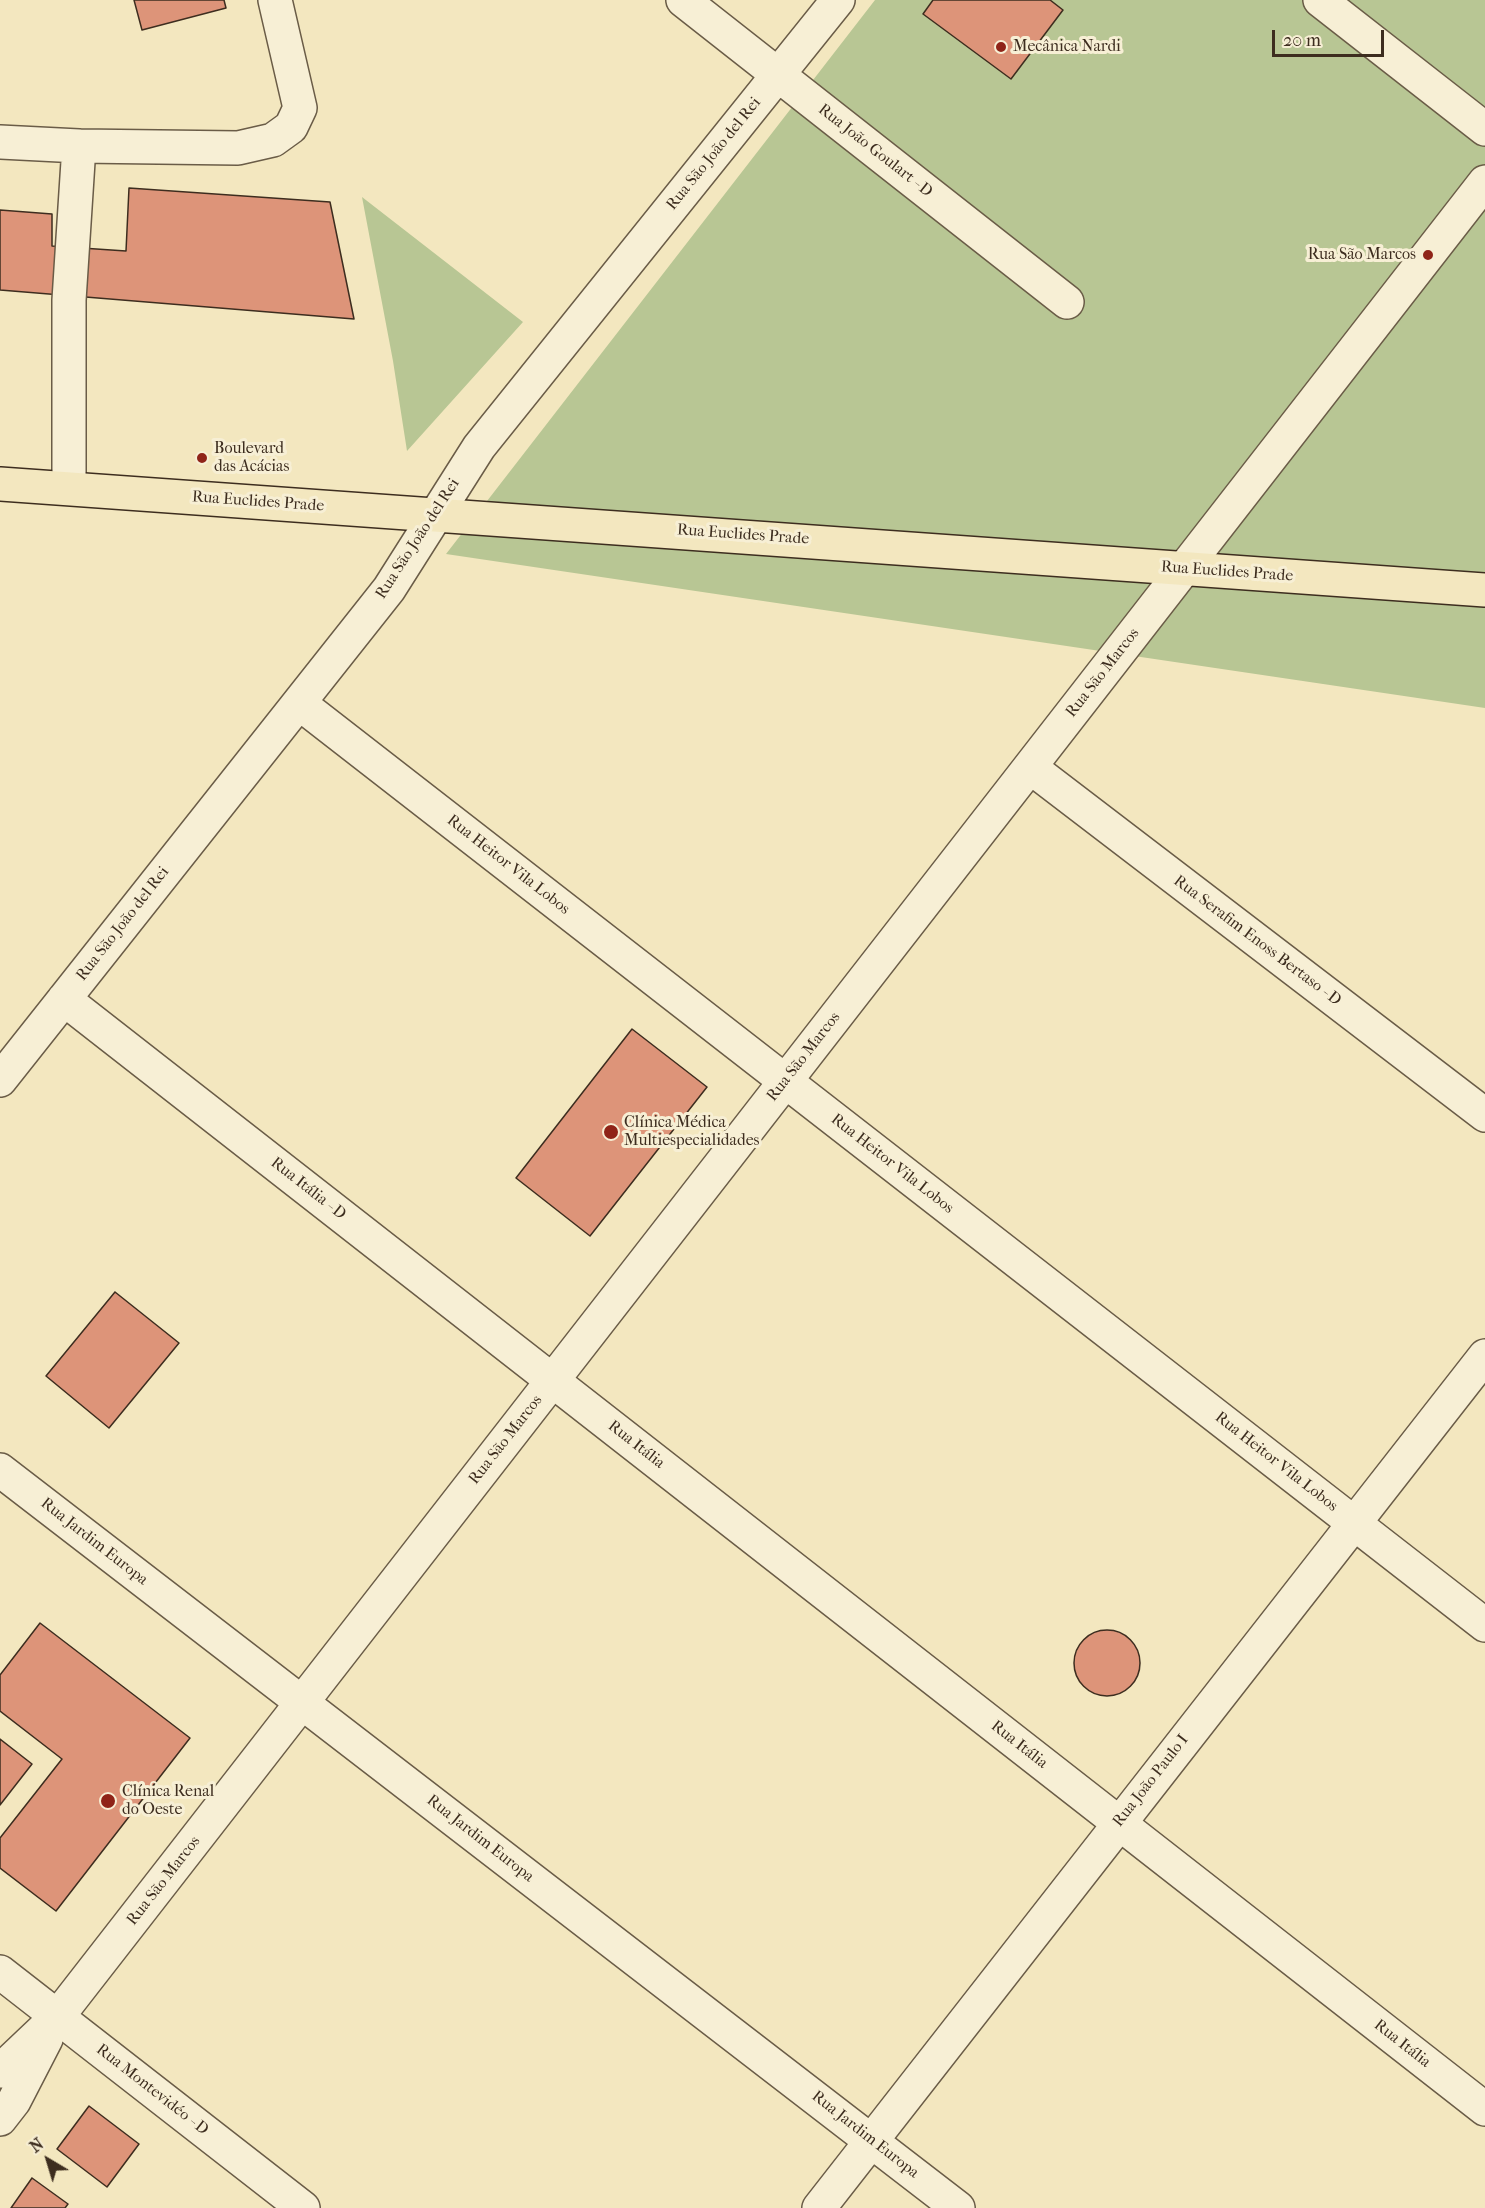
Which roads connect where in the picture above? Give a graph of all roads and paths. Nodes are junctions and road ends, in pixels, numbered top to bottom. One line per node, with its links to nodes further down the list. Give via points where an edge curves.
1 (274, 0): 8 (street, via 300,108 291,127 273,140 238,148)
2 (683, 0): 5 (street, Rua João Goulart - D)
3 (838, 0): 5 (street, Rua São João del Rei)
4 (1320, 0): 6 (street)
5 (777, 74): 10 (street, Rua João Goulart - D); 13 (street, Rua São João del Rei, via 479,447)
6 (1485, 129)
7 (0, 142): 8 (street)
8 (79, 146): 12 (street, via 69,300)
9 (1485, 182): 14 (street, Rua São Marcos)
10 (1067, 302)
11 (0, 484): 12 (main road, Rua Euclides Prade)
12 (69, 488): 13 (main road, Rua Euclides Prade)
13 (434, 514): 14 (main road, Rua Euclides Prade); 16 (street, Rua São João del Rei, via 389,589)
14 (1184, 569): 15 (main road, Rua Euclides Prade); 17 (street, Rua São Marcos)
15 (1485, 590)
16 (299, 703): 18 (street, Rua São João del Rei); 20 (street, Rua Heitor Vila Lobos)
17 (1030, 767): 20 (street, Rua São Marcos); 21 (street, Rua Serafim Enoss Bertaso - D)
18 (64, 999): 19 (street, Rua São João del Rei); 23 (street, Rua Itália - D)
19 (0, 1080)
20 (786, 1081): 23 (street, Rua São Marcos); 25 (street, Rua Heitor Vila Lobos)
21 (1485, 1115)
22 (1485, 1356): 25 (street, Rua João Paulo I)
23 (553, 1380): 27 (street, Rua São Marcos); 28 (street, Rua Itália)
24 (0, 1470): 27 (street, Rua Jardim Europa)
25 (1354, 1523): 26 (street, Rua Heitor Vila Lobos); 28 (street, Rua João Paulo I)
26 (1485, 1625)
27 (303, 1703): 30 (street, Rua São Marcos); 34 (street, Rua Jardim Europa)
28 (1118, 1822): 32 (street, Rua Itália); 34 (street, Rua João Paulo I)
29 (0, 1972): 30 (street, Rua Montevidéo - D)
30 (58, 2016): 31 (street, Rua São Marcos); 33 (street, Rua São Marcos, via 14,2101); 35 (street, Rua Montevidéo - D)
31 (0, 2071)
32 (1485, 2109)
33 (0, 2119)
34 (872, 2140): 36 (street, Rua João Paulo I); 37 (street, Rua Jardim Europa)
35 (303, 2208)
36 (819, 2208)
37 (958, 2208)

